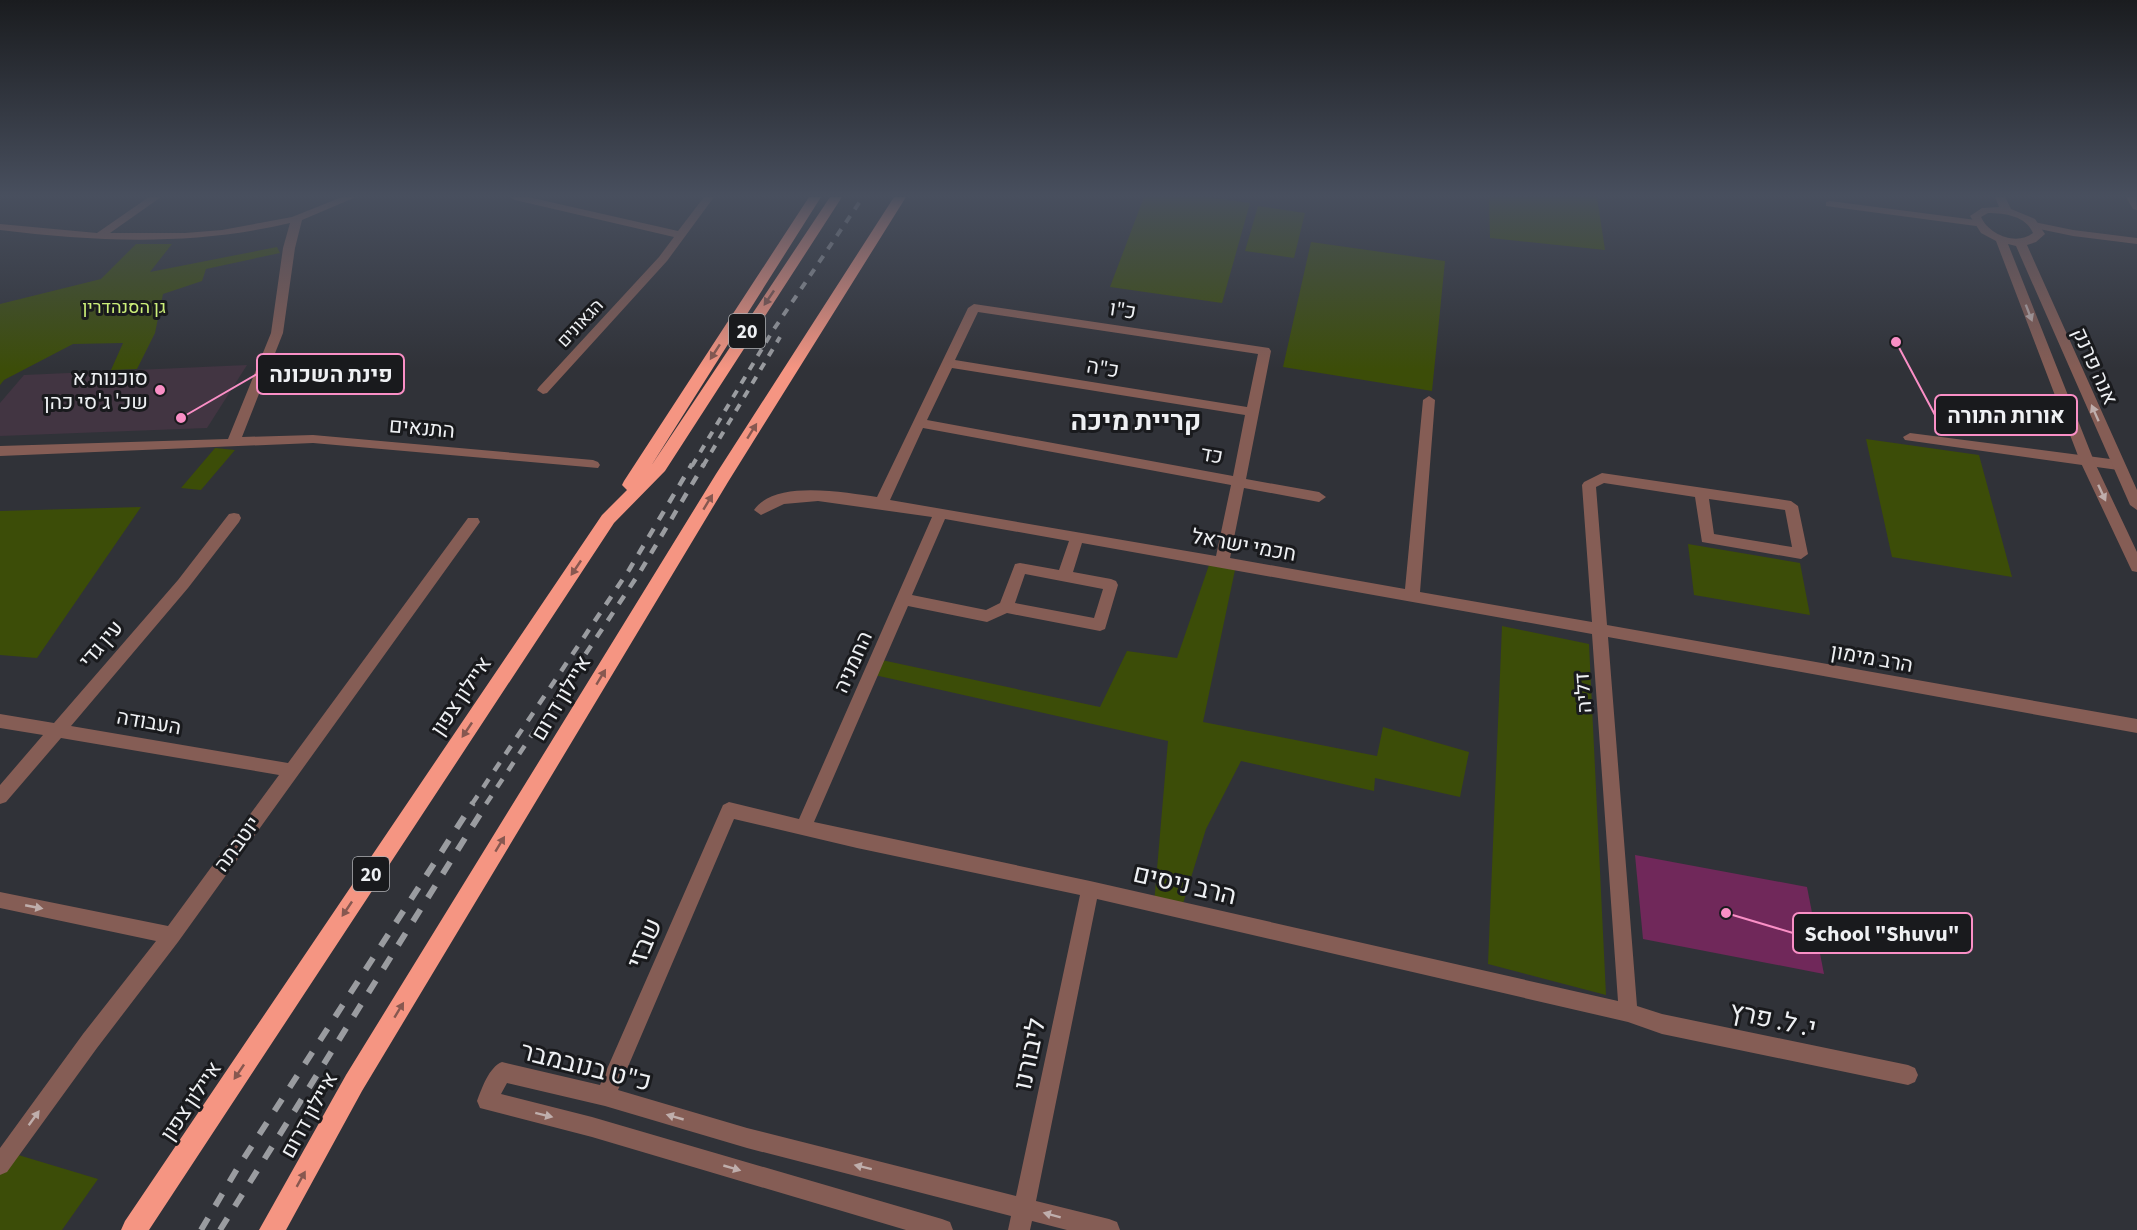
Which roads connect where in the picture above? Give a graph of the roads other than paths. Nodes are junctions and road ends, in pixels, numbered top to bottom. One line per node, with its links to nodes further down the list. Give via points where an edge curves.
1 (288, 254): 16 (street, via 277,333)
2 (666, 254): 11 (street, הגאונים)
3 (778, 254): 29 (highway, one-way to 29)
4 (798, 254): 29 (highway, איילון צפון / 20, one-way to 29, via 659,467)
5 (864, 254): 10 (highway, איילון דרום)
6 (873, 254): 10 (highway)
7 (2006, 254): 18 (street, אנה פרנק, one-way to 18)
8 (2025, 254): 20 (street, אנה פרנק, one-way to 8)
9 (946, 363): 13 (street, כ"ה); 13 (street, כ"ו, via 974,308 1266,351); 14 (street)
10 (782, 384): 55 (highway, איילון דרום, one-way to 10, via 354,1083)
11 (543, 390)
12 (1429, 400): 35 (street)
13 (1253, 412): 21 (street)
14 (920, 423): 21 (street, כד); 24 (street)
15 (1910, 437): 18 (street)
16 (239, 441): 17 (street, התנאים); 19 (street, התנאים, via 313,439)
17 (0, 451)
18 (2087, 460): 20 (street); 33 (street, אנה פרנק, one-way to 33)
19 (593, 465)
20 (2118, 465): 25 (street, אנה פרנק)
21 (1238, 481): 23 (street, כד); 32 (street)
22 (1701, 492): 22 (street, דליה, via 1707,538 1801,554 1791,506); 38 (street, דליה, via 1602,478 1589,485)
23 (1319, 496)
24 (881, 503): 26 (street, חכמי ישראל, via 806,497 782,500); 27 (street, חכמי ישראל)
25 (2137, 505)
26 (761, 510)
27 (940, 515): 31 (street, חכמי ישראל); 36 (street, החמניה)
28 (234, 518): 41 (street, עין גדי, via 183,584)
29 (608, 519): 54 (highway, איילון צפון / 20, one-way to 54)
30 (473, 522): 42 (street, יוטבתה)
31 (1077, 538): 32 (street, חכמי ישראל); 34 (street)
32 (1222, 562): 35 (street, חכמי ישראל)
33 (2137, 567)
34 (1064, 576): 37 (street, via 1020,568); 37 (street, via 1111,585 1100,624)
35 (1412, 596): 38 (street, חכמי ישראל)
36 (903, 599): 37 (street, via 987,616); 45 (street, החמניה)
37 (1006, 607)
38 (1599, 631): 40 (street, הרב מימון); 49 (street, דליה)
39 (0, 721): 41 (street, העבודה)
40 (2137, 726)
41 (57, 729): 42 (street, העבודה); 43 (street, עין גדי)
42 (290, 770): 48 (street, יוטבתה)
43 (0, 797)
44 (729, 810): 45 (street, הרב ניסים); 51 (street, שבזי)
45 (804, 826): 46 (street, הרב ניסים)
46 (1090, 889): 49 (street, הרב ניסים); 53 (street, ליבורנו)
47 (0, 900): 48 (street, one-way to 48)
48 (172, 936): 52 (street, יוטבתה, one-way to 48)
49 (1628, 1013): 50 (street, י. ל. פרץ, via 1662,1024)
50 (1908, 1075)
51 (605, 1096): 53 (street, כ"ט בנובמבר, one-way to 51, via 747,1138); 56 (street, כ"ט בנובמבר, one-way to 56, via 502,1072 488,1101 592,1127)
52 (0, 1165)
53 (1025, 1207): 57 (street, ליבורנו); 58 (street, כ"ט בנובמבר, one-way to 53)
54 (134, 1230)
55 (272, 1230)
56 (942, 1230)
57 (1019, 1230)
58 (1109, 1230)

